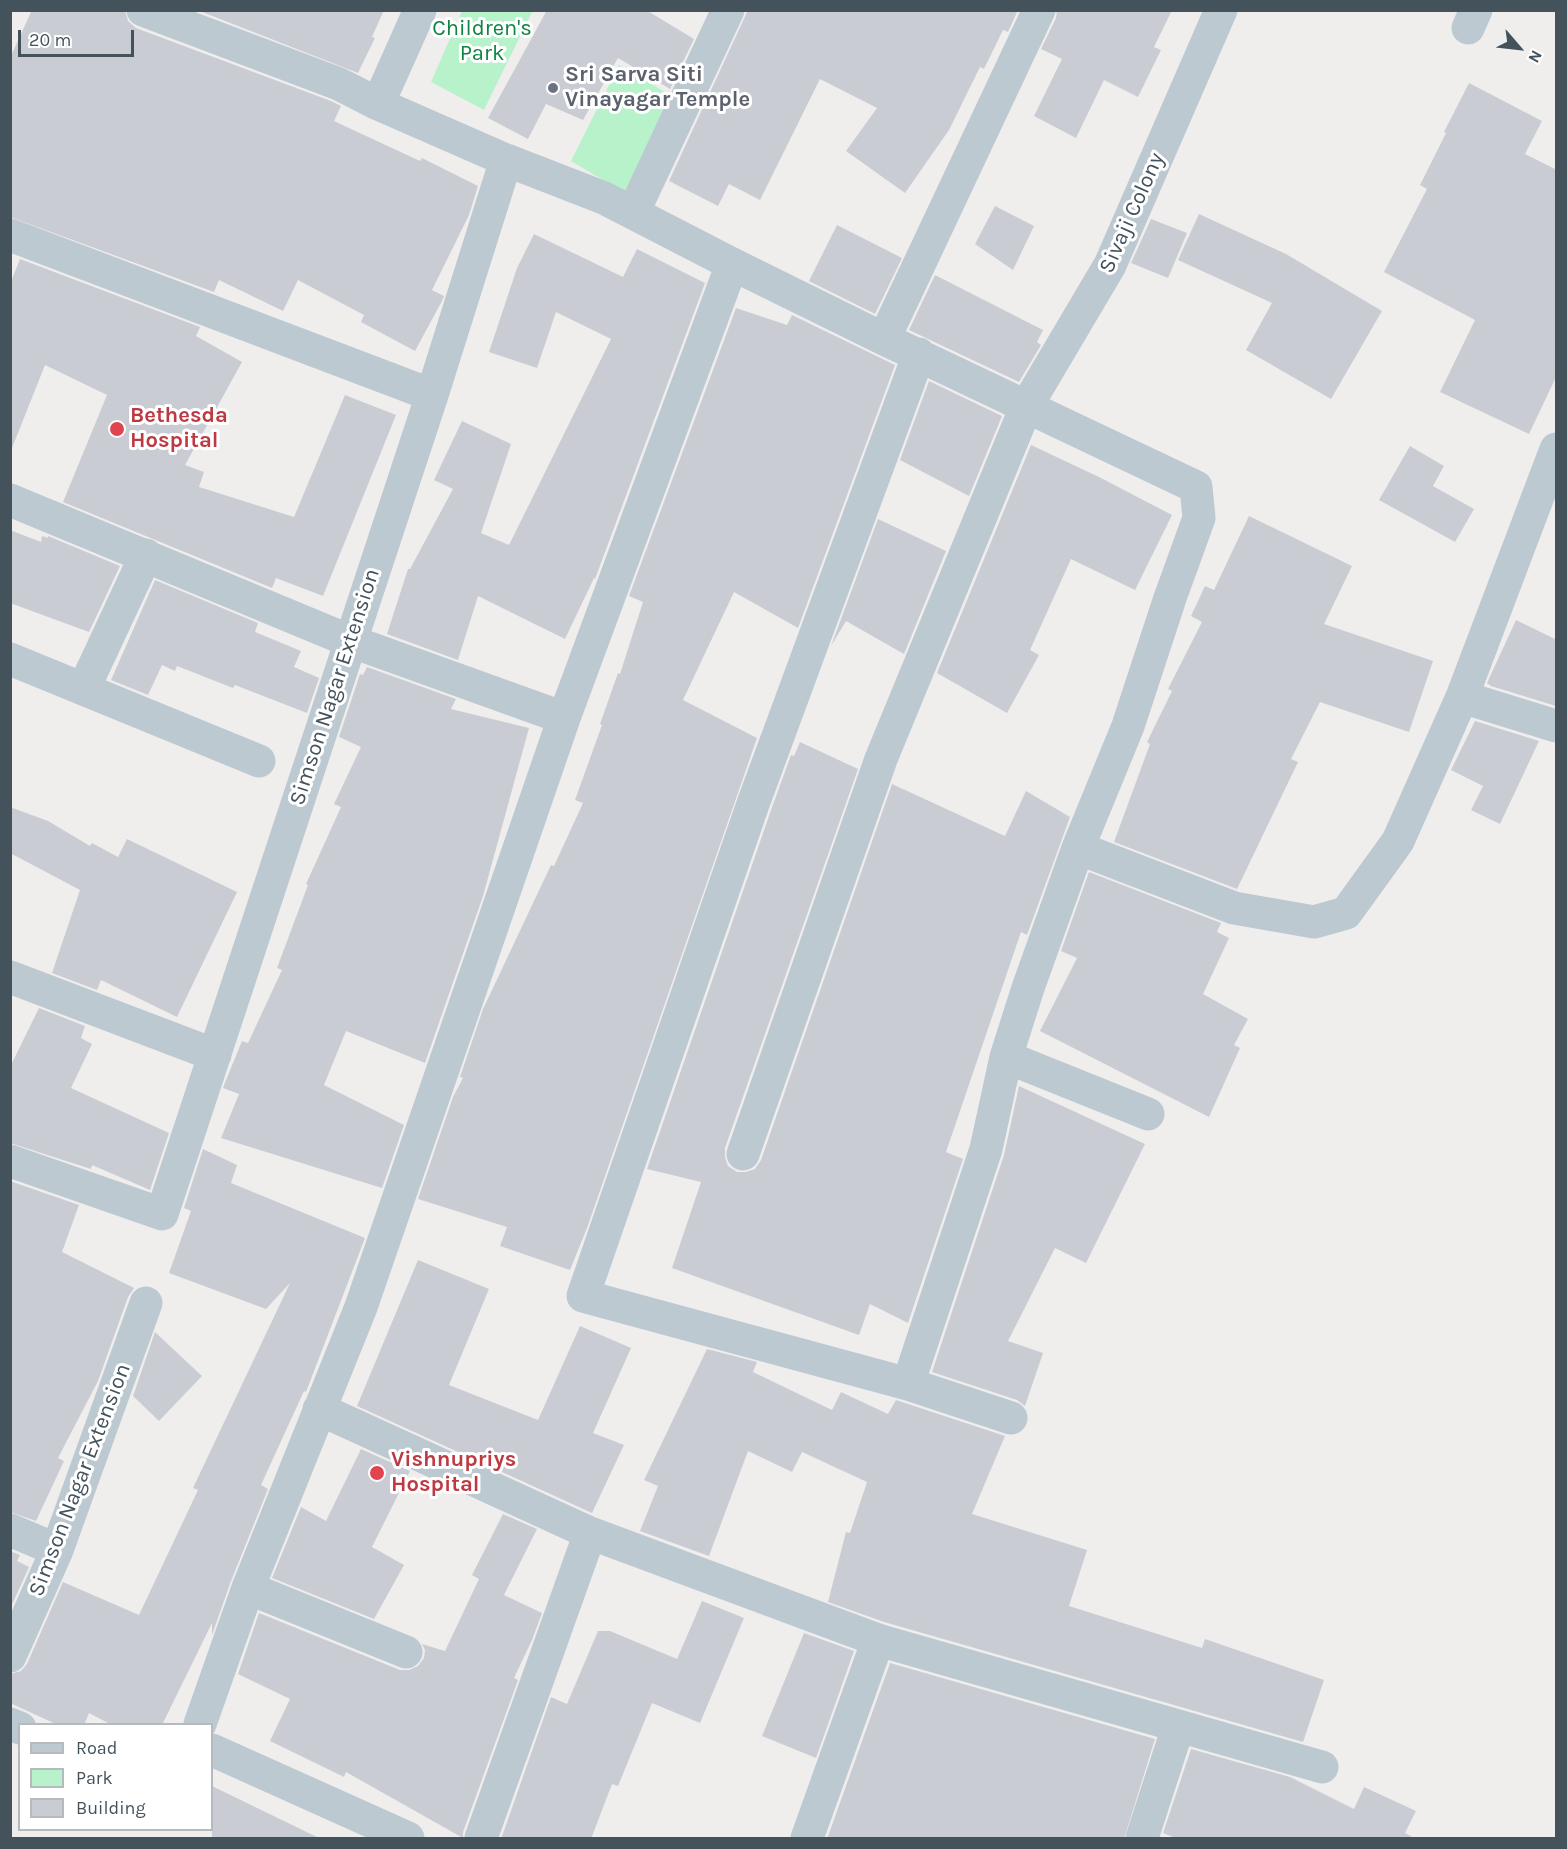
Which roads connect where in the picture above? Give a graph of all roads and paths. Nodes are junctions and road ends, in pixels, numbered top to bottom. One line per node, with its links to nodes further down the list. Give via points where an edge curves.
1 (420, 10): 6 (street)
2 (728, 10): 8 (street)
3 (1039, 10): 11 (street)
4 (1221, 10): 14 (street, Sivaji Colony, via 1110,265)
5 (151, 12): 6 (street, via 339,84)
6 (378, 104): 7 (street)
7 (506, 160): 8 (street); 13 (street, Simson Nagar Extension)
8 (633, 213): 10 (street)
9 (10, 235): 13 (street)
10 (732, 264): 11 (street); 22 (street)
11 (884, 339): 12 (street)
12 (919, 354): 14 (street); 33 (street, via 753,804 584,1296)
13 (432, 395): 18 (street, Simson Nagar Extension)
14 (1026, 407): 25 (street, via 1196,486 1199,518 1128,726); 30 (street, Sivaji Colony, via 881,759)
15 (1557, 449): 21 (street)
16 (10, 500): 17 (street)
17 (146, 555): 18 (street); 20 (street)
18 (350, 641): 22 (street); 27 (street, Simson Nagar Extension)
19 (10, 659): 20 (street)
20 (84, 688): 24 (street)
21 (1462, 697): 23 (street); 25 (street, via 1398,841 1347,913 1314,922 1234,908)
22 (564, 718): 34 (street, via 361,1307)
23 (1557, 726)
24 (259, 762)
25 (1078, 848): 28 (street)
26 (10, 977): 27 (street)
27 (215, 1055): 31 (street, Simson Nagar Extension, via 162,1214)
28 (1006, 1057): 29 (street); 33 (street, via 986,1149)
29 (1148, 1114)
30 (743, 1154)
31 (10, 1161)
32 (146, 1304): 38 (street, Simson Nagar Extension)
33 (908, 1384): 35 (street)
34 (319, 1409): 37 (street); 39 (street)
35 (1011, 1418)
36 (10, 1530): 38 (street)
37 (590, 1533): 40 (street); 48 (street)
38 (57, 1550): 42 (street, Simson Nagar Extension)
39 (248, 1587): 41 (street); 43 (street)
40 (878, 1640): 44 (street); 49 (street)
41 (406, 1652)
42 (10, 1656)
43 (201, 1723)
44 (1179, 1727): 46 (street); 50 (street)
45 (213, 1750): 47 (street)
46 (1322, 1767)
47 (408, 1839)
48 (481, 1839)
49 (807, 1839)
50 (1142, 1839)

